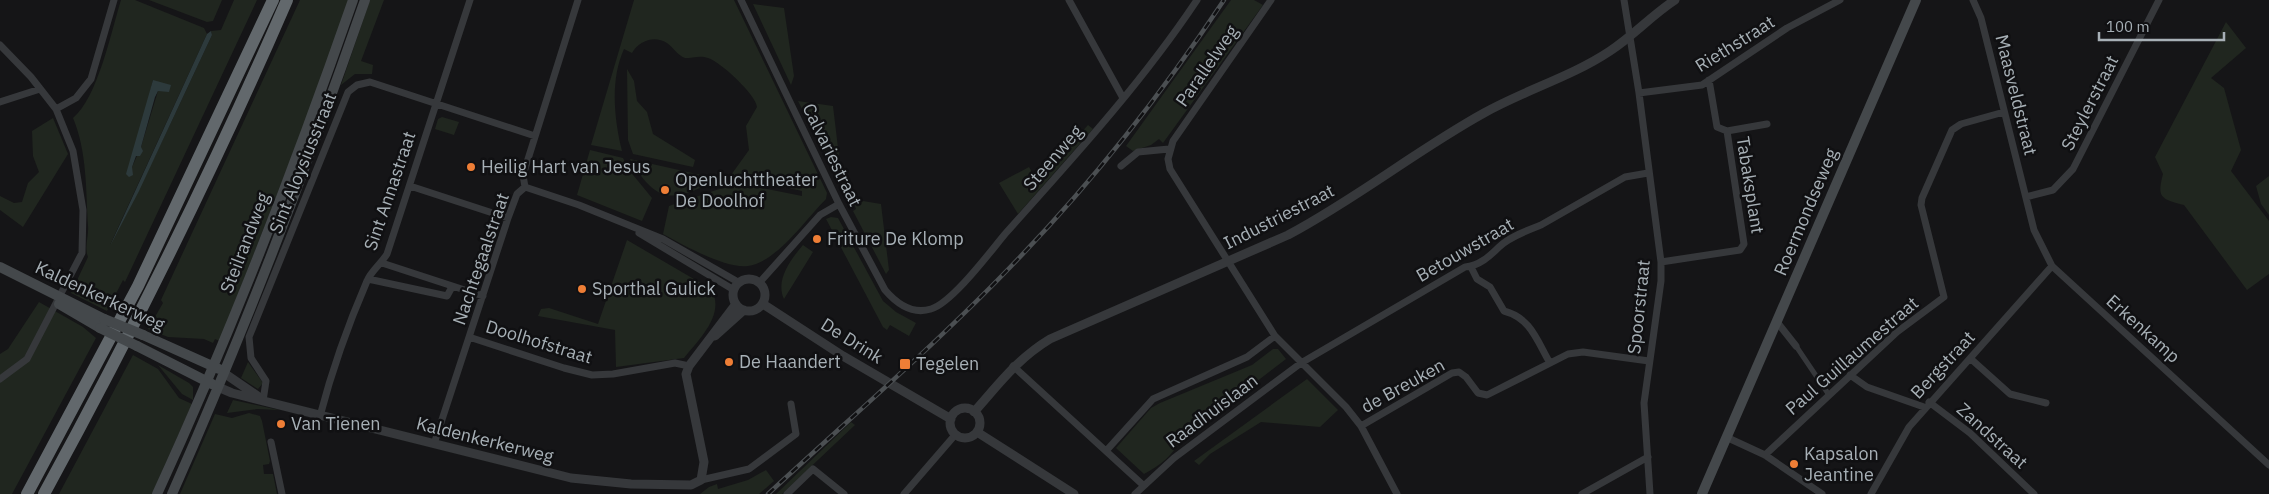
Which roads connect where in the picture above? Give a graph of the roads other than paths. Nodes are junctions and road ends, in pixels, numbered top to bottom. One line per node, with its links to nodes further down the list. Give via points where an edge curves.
1 (114, 0): 26 (street, via 91,79 76,98)
2 (273, 0): 93 (highway, via 138,286)
3 (287, 0): 94 (highway, via 248,91 151,292)
4 (353, 0): 65 (main road, Steilrandweg)
5 (365, 0): 68 (main road, Steilrandweg, via 337,84)
6 (470, 0): 25 (street, Sint Annastraat)
7 (578, 0): 30 (street, Nachtegaalstraat)
8 (741, 0): 37 (street, Calvariestraat)
9 (1069, 0): 23 (street)
10 (1197, 0): 23 (street, Steenweg)
11 (1271, 0): 31 (street, Parallelweg)
12 (1624, 0): 18 (street, Spoorstraat)
13 (1675, 0): 18 (street, Industriestraat)
14 (1840, 0): 20 (street, Riethstraat, via 1787,28)
15 (1916, 0): 55 (main road, Roermondseweg)
16 (1973, 0): 27 (street, Maasveldstraat, via 1981,18)
17 (2159, 0): 36 (street, Steylerstraat, via 2073,169 2053,190)
18 (1630, 35): 22 (street, Spoorstraat); 39 (street, Industriestraat, via 1589,64 1530,89 1483,114 1321,218)
19 (0, 45): 21 (street)
20 (1709, 80): 22 (street, Riethstraat, via 1702,85); 29 (street, Tabaksplant, via 1717,127)
21 (40, 89): 24 (street); 26 (street)
22 (1639, 93): 33 (street, Spoorstraat)
23 (1123, 98): 53 (street, Steenweg, via 949,298 931,309)
24 (0, 102)
25 (436, 104): 30 (street, Sint Aloysiusstraat); 34 (street, Sint Annastraat); 74 (street, Sint Aloysiusstraat, via 370,82 356,85 348,92 249,337 251,358 266,381)
26 (56, 109): 50 (street, via 73,151 83,210 82,253)
27 (2004, 112): 36 (street, Maasveldstraat); 69 (street, Paul Guillaumestraat, via 1961,124 1952,130 1922,198 1922,212 1944,297 1897,332)
28 (1767, 124): 29 (street)
29 (1728, 131): 40 (street, Tabaksplant, via 1743,248)
30 (535, 136): 35 (street, Nachtegaalstraat, via 523,175)
31 (1169, 149): 32 (street, via 1138,152); 39 (street, via 1170,169)
32 (1121, 166)
33 (1648, 174): 40 (street, Spoorstraat); 43 (street, Betouwstraat, via 1625,177 1528,230)
34 (410, 186): 38 (street); 41 (street, Sint Annastraat)
35 (525, 187): 38 (street, Nachtegaalstraat, via 517,194); 48 (street, via 663,239)
36 (2026, 198): 42 (street, Erkenkamp, via 2034,230)
37 (839, 204): 46 (street, via 820,215); 53 (street, Calvariestraat, via 886,290 896,302)
38 (508, 218): 49 (street, Nachtegaalstraat)
39 (1227, 262): 57 (street); 67 (street, Industriestraat, via 1050,339 1029,351)
40 (1661, 262): 62 (street, Spoorstraat)
41 (382, 263): 45 (street, Sint Annastraat); 47 (street)
42 (2052, 266): 61 (street, Bergstraat); 90 (street, Erkenkamp)
43 (1472, 267): 63 (street, Betouwstraat, via 1465,267); 64 (street, via 1477,279 1490,287 1504,311 1518,314 1526,322)
44 (0, 268): 50 (main road, Kaldenkerkerweg)
45 (368, 279): 47 (street, via 447,296); 79 (street, Sint Annastraat, via 332,370)
46 (760, 282): 48 (street, via 749,278); 52 (street, via 766,292)
47 (452, 286): 49 (street)
48 (736, 286): 51 (street)
49 (483, 296): 58 (street, Nachtegaalstraat)
50 (58, 300): 56 (main road, Kaldenkerkerweg); 70 (street, via 26,359)
51 (736, 304): 54 (street); 60 (street)
52 (763, 304): 54 (street, via 754,310); 80 (street, De Drink, via 843,356)
53 (912, 309)
54 (744, 310): 60 (street)
55 (1777, 322): 59 (street); 84 (main road, Roermondseweg)
56 (102, 323): 65 (main road, Kaldenkerkerweg, bridge, via 143,335); 71 (main road, Kaldenkerkerweg, bridge, via 137,346)
57 (1275, 336): 63 (street); 87 (street, Raadhuislaan, via 1247,357 1153,399)
58 (469, 337): 66 (street, Doolhofstraat, via 592,375 675,363); 86 (street, Nachtegaalstraat)
59 (1796, 346): 73 (street)
60 (700, 350): 66 (street)
61 (1971, 359): 75 (street, via 2010,394); 77 (street, Bergstraat)
62 (1649, 361): 64 (street, de Breuken, via 1583,352 1568,354); 89 (street, Spoorstraat, via 1644,403)
63 (1301, 363): 81 (street); 92 (street, Raadhuislaan)
64 (1550, 363): 81 (street, de Breuken, via 1487,395 1478,393 1459,372 1452,373)
65 (214, 366): 68 (main road, Kaldenkerkerweg); 71 (main road, Steilrandweg)
66 (689, 366): 91 (street, via 687,384 704,462)
67 (1013, 366): 78 (street, Industriestraat); 87 (street)
68 (224, 373): 72 (main road, Steilrandweg); 74 (street, Kaldenkerkerweg)
69 (1850, 375): 73 (street, Paul Guillaumestraat); 77 (street, Zandstraat, via 1867,388)
70 (0, 379)
71 (208, 382): 72 (main road, Kaldenkerkerweg); 95 (main road, Steilrandweg)
72 (218, 387): 74 (street, Kaldenkerkerweg); 96 (main road, Steilrandweg)
73 (1829, 395): 88 (street, Paul Guillaumestraat)
74 (263, 400): 79 (street, Kaldenkerkerweg)
75 (2046, 403)
76 (791, 404): 91 (street, via 796,434 749,469)
77 (1927, 404): 108 (street, Bergstraat, via 1908,427); 109 (street, Zandstraat, via 1970,433)
78 (974, 412): 80 (street, via 961,409); 82 (street, via 979,422)
79 (320, 416): 86 (street, Kaldenkerkerweg)
80 (951, 419): 83 (street, via 950,427)
81 (1361, 426): 103 (street)
82 (977, 432): 83 (street, via 968,438); 101 (street)
83 (955, 434): 100 (street)
84 (1726, 437): 88 (street); 106 (main road, Roermondseweg)
85 (271, 442): 97 (street)
86 (434, 444): 91 (street, Kaldenkerkerweg, via 571,478 631,484 692,485)
87 (1106, 451): 92 (street)
88 (1765, 455): 107 (street)
89 (1648, 457): 104 (street); 105 (street, Spoorstraat)
90 (2269, 465)
91 (701, 480)
92 (1143, 485): 102 (street, Raadhuislaan)
93 (27, 494)
94 (44, 494)
95 (157, 494)
96 (172, 494)
97 (282, 494)
98 (788, 494): 99 (street, via 814,469)
99 (844, 494)
100 (904, 494)
101 (1074, 494)
102 (1135, 494)
103 (1397, 494)
104 (1582, 494)
105 (1650, 494)
106 (1702, 494)
107 (1822, 494)
108 (1871, 494)
109 (2034, 494)

